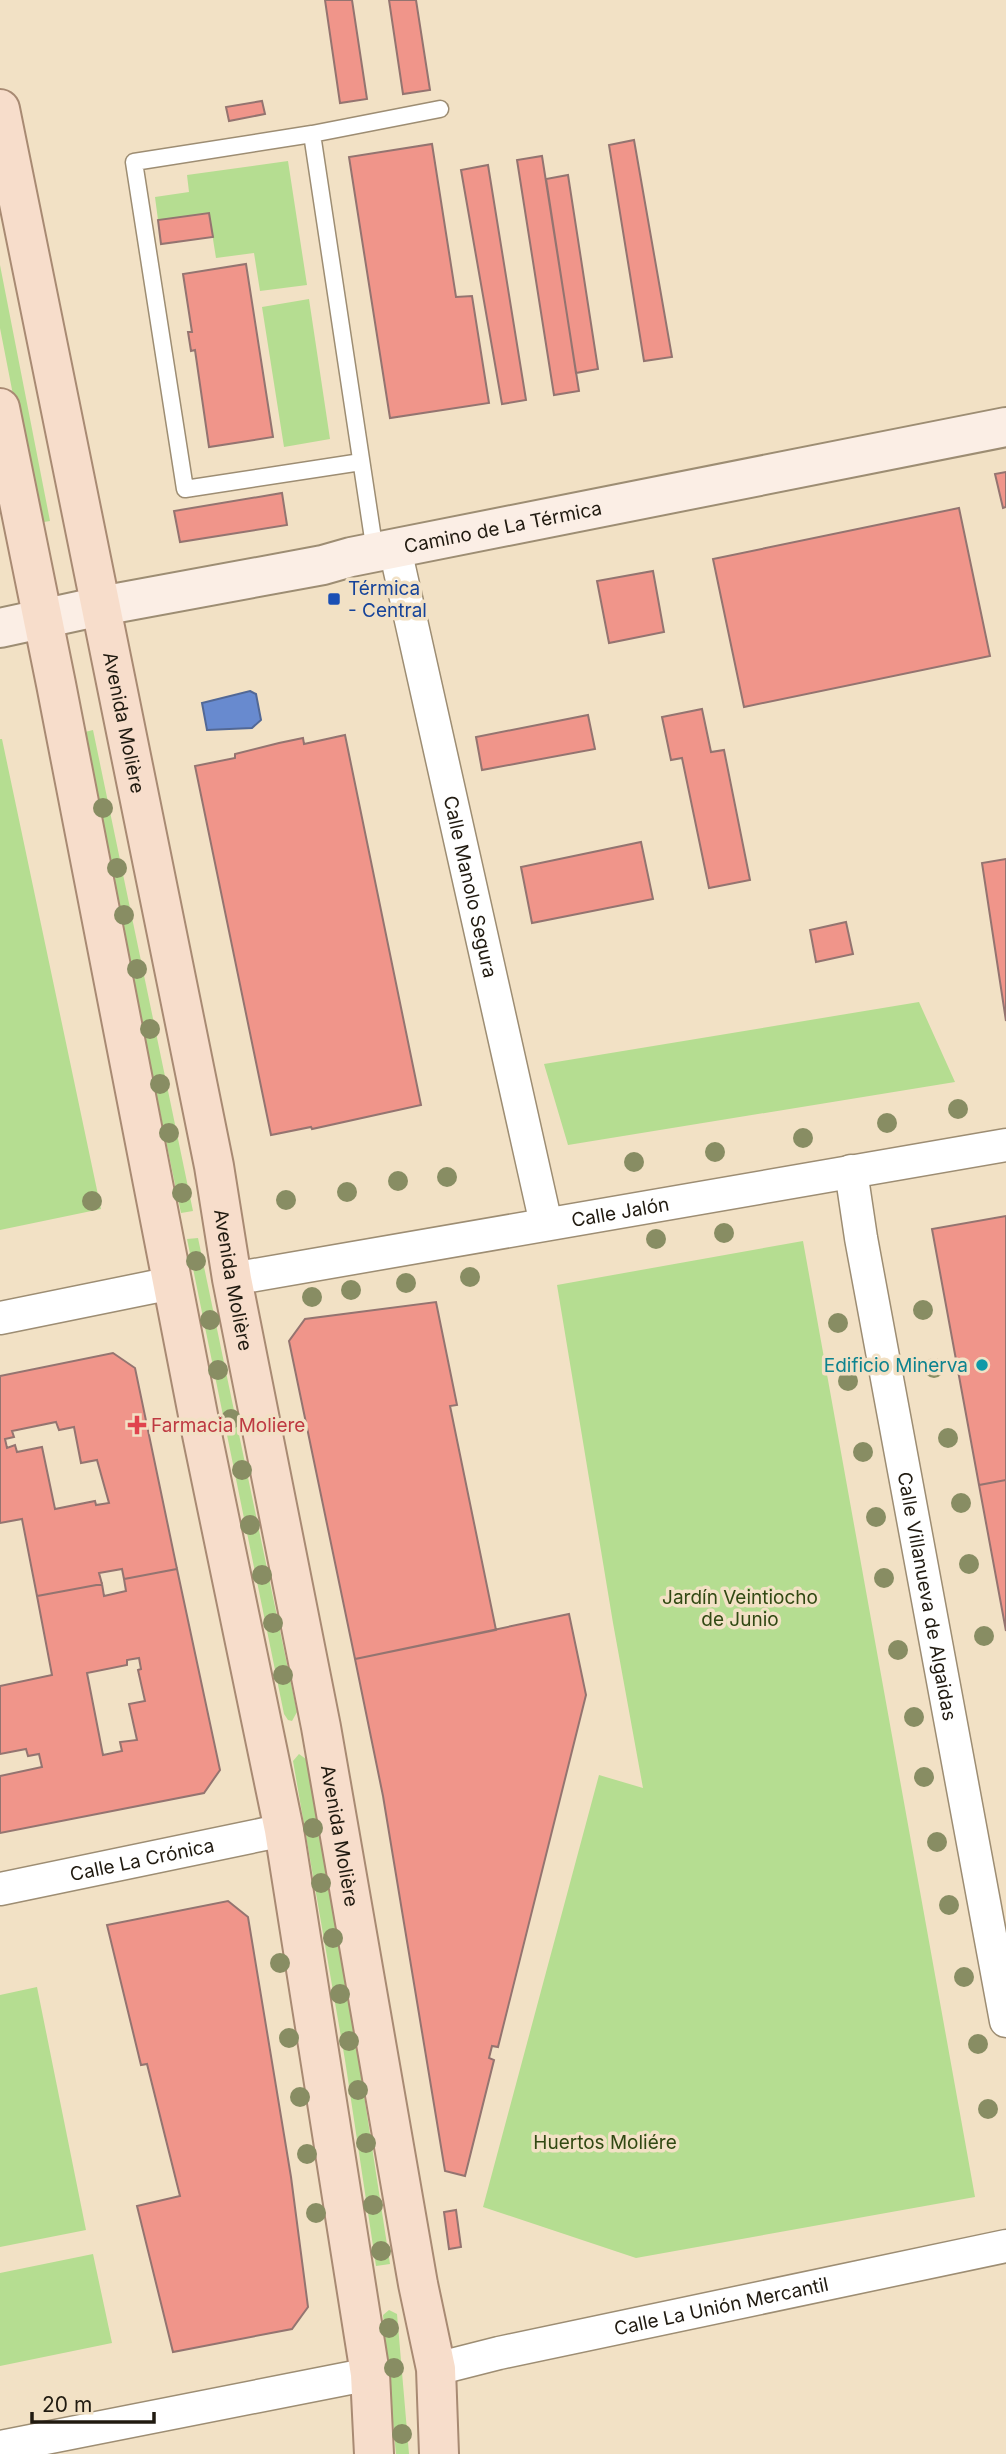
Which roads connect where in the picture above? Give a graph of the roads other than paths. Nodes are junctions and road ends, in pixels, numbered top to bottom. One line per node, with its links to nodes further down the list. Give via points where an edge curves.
1 (0, 109): 8 (main road, Avenida Molière)
2 (440, 109): 3 (lane)
3 (312, 134): 6 (lane); 6 (lane, via 134,162 185,489)
4 (0, 408): 9 (main road)
5 (1006, 427): 7 (main road, Camino de La Térmica)
6 (361, 462): 7 (lane)
7 (385, 550): 8 (main road, Camino de La Térmica); 13 (street, Calle Manolo Segura)
8 (101, 606): 9 (main road, Camino de La Térmica); 14 (main road, Avenida Molière, via 214,1166)
9 (41, 618): 10 (main road, Camino de La Térmica); 15 (main road)
10 (0, 628)
11 (1006, 1145): 12 (street, Calle Jalón)
12 (851, 1171): 13 (street, Calle Jalón); 19 (street, Calle Villanueva de Algaidas)
13 (546, 1224): 14 (street, Calle Jalón)
14 (232, 1279): 21 (main road, Avenida Molière, via 321,1727)
15 (172, 1283): 16 (street); 17 (main road)
16 (0, 1318)
17 (284, 1830): 18 (street, Calle La Crónica); 22 (main road)
18 (0, 1889)
19 (1006, 2021)
20 (1006, 2246): 21 (street, Calle La Unión Mercantil)
21 (436, 2369): 25 (main road, Avenida Molière)
22 (370, 2374): 23 (street); 24 (main road)
23 (0, 2447)
24 (374, 2454)
25 (439, 2454)

